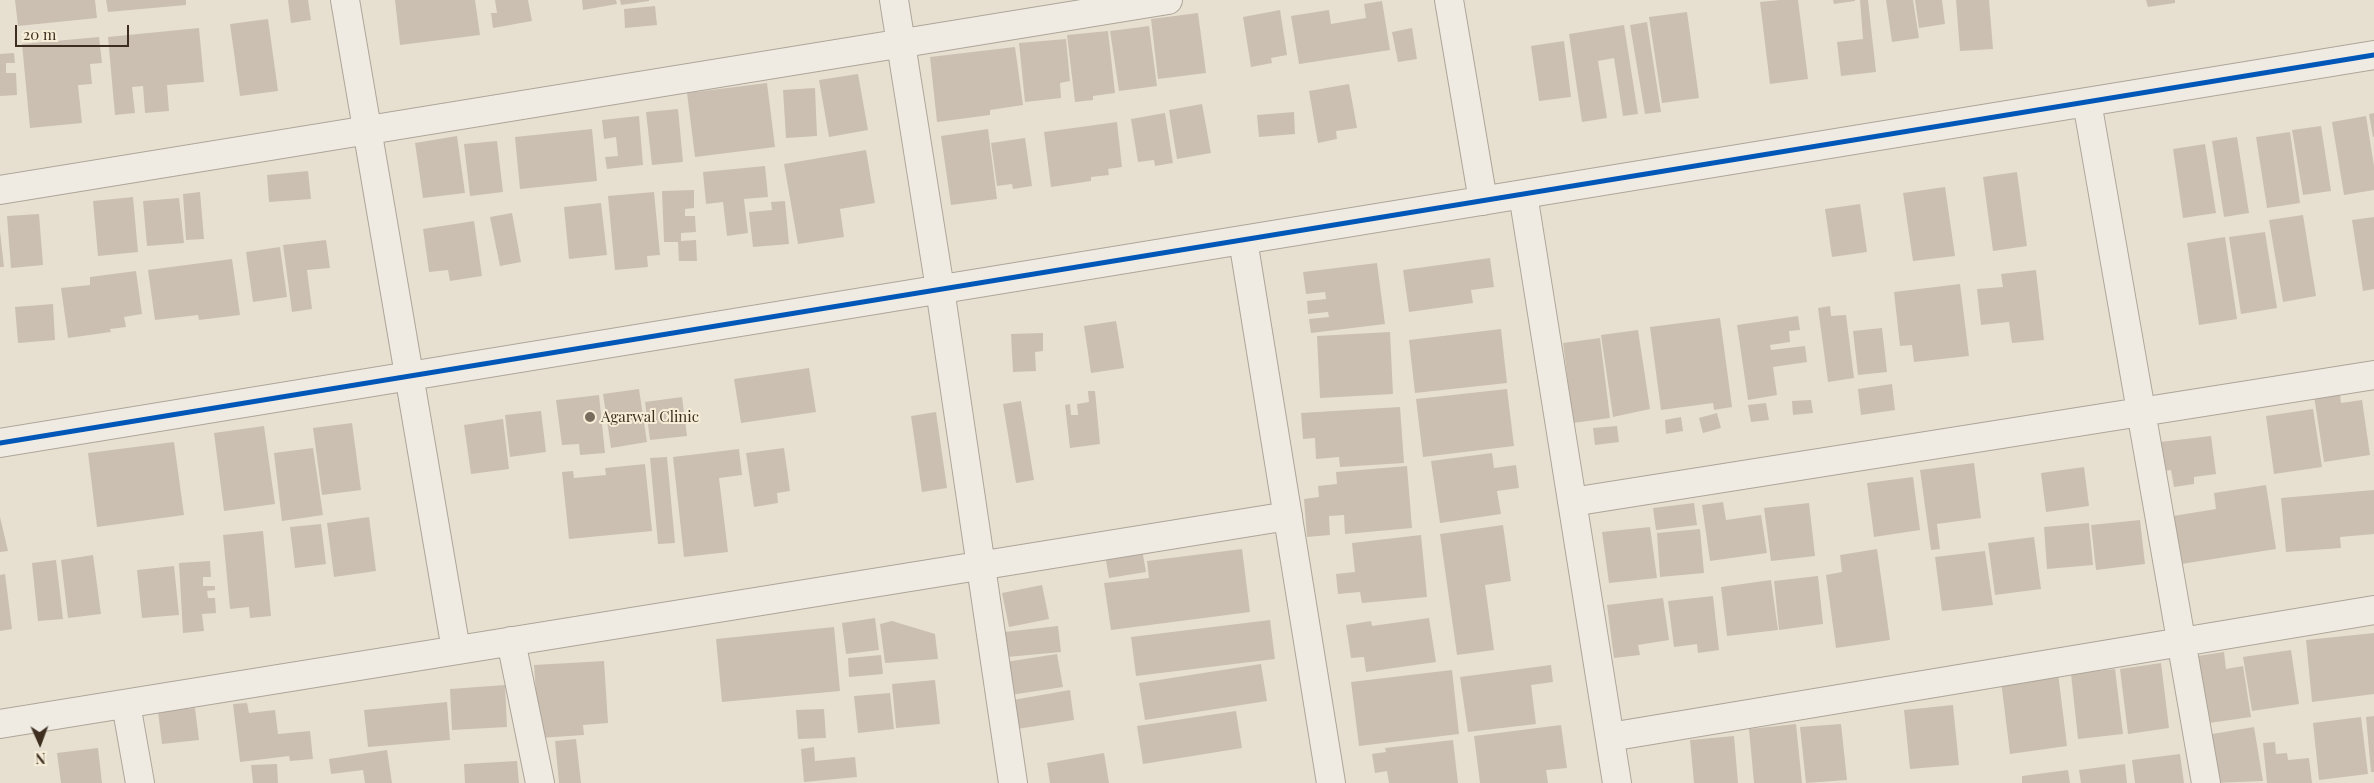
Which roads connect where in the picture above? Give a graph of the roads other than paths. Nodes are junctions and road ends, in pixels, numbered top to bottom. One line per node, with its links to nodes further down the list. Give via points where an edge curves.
1 (345, 0): 8 (street)
2 (894, 0): 5 (street)
3 (1168, 0): 5 (street)
4 (1449, 0): 11 (street)
5 (901, 44): 8 (street); 13 (street)
6 (2374, 55): 7 (street)
7 (2087, 102): 10 (street); 16 (street)
8 (367, 131): 9 (street); 15 (street)
9 (0, 190)
10 (1523, 194): 11 (street); 18 (street)
11 (1483, 201): 12 (street)
12 (1243, 240): 13 (street); 19 (street)
13 (940, 289): 15 (street); 20 (street)
14 (2374, 375): 16 (street)
15 (409, 376): 17 (street); 24 (street)
16 (2141, 412): 18 (street); 23 (street)
17 (0, 443)
18 (1572, 502): 27 (street)
19 (1288, 516): 20 (street); 31 (street)
20 (980, 565): 22 (street); 30 (street)
21 (2374, 610): 23 (street)
22 (511, 641): 24 (street); 29 (street)
23 (2181, 642): 27 (street); 33 (street)
24 (456, 650): 25 (street)
25 (126, 704): 26 (street); 28 (street)
26 (0, 724)
27 (1610, 737): 32 (street)
28 (140, 783)
29 (540, 783)
30 (1013, 783)
31 (1331, 783)
32 (1617, 783)
33 (2206, 783)

